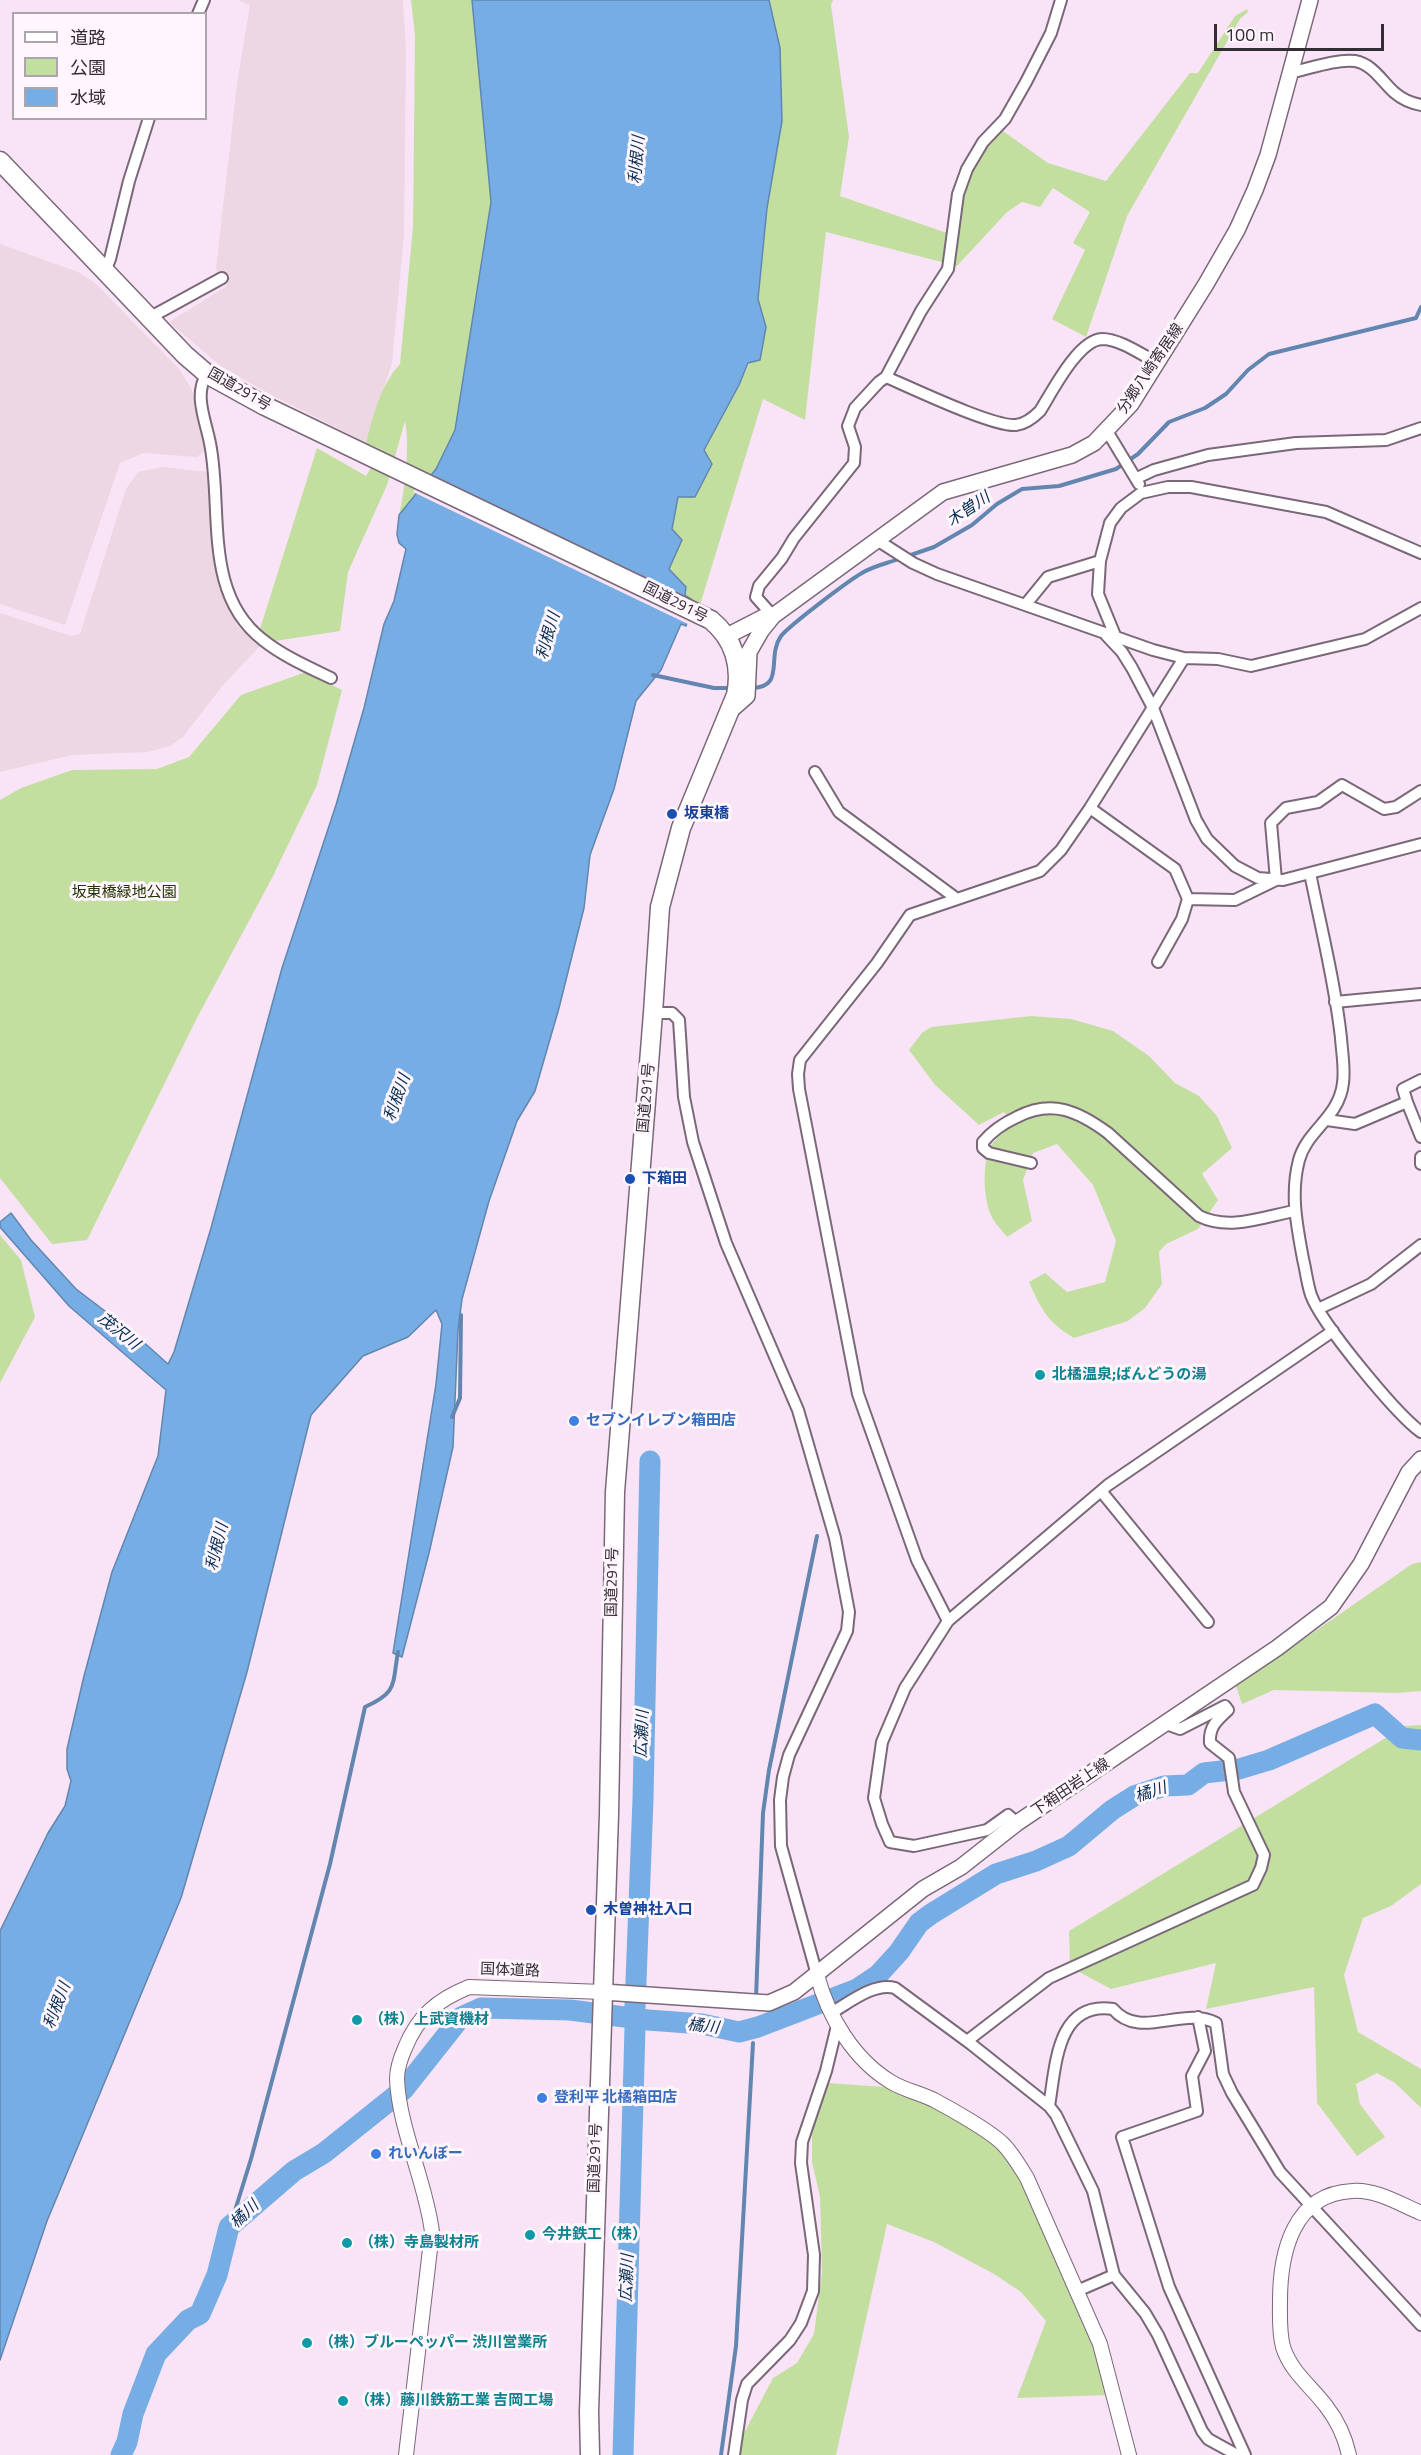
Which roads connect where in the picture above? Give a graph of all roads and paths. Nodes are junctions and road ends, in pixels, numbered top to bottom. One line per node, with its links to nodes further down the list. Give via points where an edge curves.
1 (1061, 0): 12 (street, via 1051,33 1026,82 1005,119 983,142 968,169 957,194 948,269)
2 (1310, 0): 3 (main road, 分郷八崎寄居線)
3 (1289, 74): 4 (street, via 1356,61 1372,69 1396,94); 10 (main road, 分郷八崎寄居線, via 1268,155 1246,210)
4 (1421, 105)
5 (148, 120): 7 (street)
6 (0, 161): 7 (highway, 国道291号)
7 (105, 271): 9 (highway, 国道291号)
8 (222, 278): 9 (street)
9 (149, 318): 11 (highway, 国道291号)
10 (1158, 363): 12 (street, via 1115,342 1091,342 1078,352 1040,411 1017,425 990,420); 14 (main road, 分郷八崎寄居線)
11 (207, 374): 24 (highway, 国道291号, via 265,406 696,612); 27 (street, via 201,398 212,449 225,586 260,639)
12 (886, 377): 22 (street, via 855,408 848,426 855,447 854,463 759,586 756,597)
13 (1421, 428): 15 (street, via 1386,440 1296,444 1208,455)
14 (1107, 431): 15 (street); 17 (main road, 分郷八崎寄居線, via 1072,455 943,492)
15 (1135, 474): 16 (street)
16 (1141, 493): 18 (street, via 1191,487 1326,512); 19 (street, via 1121,508 1110,523)
17 (877, 540): 20 (street, via 937,574); 22 (main road, 分郷八崎寄居線)
18 (1421, 552)
19 (1100, 561): 20 (street, via 1048,577); 25 (street, via 1098,594)
20 (1026, 604): 23 (street)
21 (1421, 608): 26 (street, via 1365,639 1251,666 1218,659)
22 (773, 616): 24 (main road, 分郷八崎寄居線); 28 (main road, via 749,652)
23 (1104, 633): 25 (street); 29 (street, via 1122,652)
24 (727, 636): 28 (highway, via 736,656)
25 (1116, 638): 26 (street)
26 (1184, 658): 29 (street)
27 (331, 678)
28 (740, 693): 41 (highway, 国道291号, via 681,828 660,907)
29 (1153, 708): 32 (street); 35 (street, via 1207,839 1235,866 1258,878)
30 (815, 772): 36 (street, via 839,812)
31 (1421, 791): 35 (street, via 1396,807 1384,808 1342,785 1317,802 1287,808 1271,823)
32 (1090, 808): 36 (street, via 1061,850 1040,871); 37 (street, via 1175,869)
33 (1421, 844): 34 (street)
34 (1310, 873): 35 (street); 40 (street)
35 (1276, 880): 37 (street, via 1235,900)
36 (957, 899): 56 (street, via 910,915 800,1060 798,1074 858,1394 916,1560)
37 (1188, 899): 38 (street, via 1182,919)
38 (1158, 962)
39 (1421, 994): 40 (street)
40 (1335, 1002): 44 (street, via 1344,1078 1338,1103)
41 (653, 1013): 60 (street, via 672,1013 679,1020 684,1097 693,1142 726,1243 798,1410 844,1580 848,1631 789,1755 780,1800 781,1846); 61 (highway, 国道291号, via 615,1492)
42 (1421, 1080): 43 (street, via 1403,1089)
43 (1407, 1102): 44 (street, via 1355,1124); 45 (street)
44 (1327, 1120): 49 (street, via 1302,1150 1295,1180)
45 (1421, 1137)
46 (1421, 1157): 48 (street)
47 (1031, 1162): 49 (street, via 989,1154 983,1142 1004,1123 1028,1111 1058,1108 1092,1121 1108,1133 1199,1216 1218,1223 1236,1223)
48 (1421, 1164)
49 (1294, 1211): 51 (street, via 1308,1286)
50 (1421, 1245): 51 (street, via 1371,1284)
51 (1318, 1309): 52 (street)
52 (1333, 1331): 53 (street, via 1393,1405); 55 (street)
53 (1421, 1432)
54 (1421, 1459): 58 (main road, 下箱田岩上線, via 1409,1472 1361,1564 1331,1607)
55 (1101, 1491): 56 (street); 57 (street)
56 (948, 1621): 59 (street, via 905,1688 882,1742 874,1798 882,1824 891,1842 914,1846 987,1830 1008,1815)
57 (1208, 1622)
58 (1166, 1724): 59 (main road, 下箱田岩上線); 64 (street, via 1180,1730 1225,1706 1227,1710 1209,1732 1210,1743 1229,1758 1234,1792 1264,1855 1253,1885 1049,1978)
59 (1017, 1823): 60 (main road, 下箱田岩上線, via 961,1867 923,1889)
60 (817, 1975): 61 (main road, 下箱田岩上線, via 794,1992 769,2003 624,1994); 62 (street)
61 (602, 1999): 71 (street, 国体道路, via 469,1987 449,1995 423,2016 410,2036 397,2079 432,2232); 72 (highway, 国道291号)
62 (832, 2016): 64 (street, via 887,1986); 69 (street, via 875,2070 891,2082 933,2100 1003,2144 1027,2178); 73 (street, via 826,2071 802,2142 801,2163 814,2255 813,2291 790,2340 747,2384)
63 (1198, 2017): 65 (street, via 1142,2025 1120,2017 1113,2009 1079,2014 1061,2042); 66 (street, via 1216,2023 1223,2074 1232,2093 1280,2172); 76 (street, via 1205,2051 1192,2076 1197,2111 1122,2137 1169,2287)
64 (967, 2041): 65 (street)
65 (1049, 2106): 68 (street, via 1093,2191)
66 (1311, 2207): 67 (street, via 1329,2195 1363,2191); 70 (street); 77 (street, via 1298,2221 1285,2249 1280,2279 1280,2327 1293,2370 1339,2425)
67 (1421, 2213)
68 (1114, 2275): 69 (street); 75 (street, via 1150,2320 1202,2431 1208,2439)
69 (1077, 2291): 74 (street, via 1100,2344)
70 (1421, 2325)
71 (406, 2455)
72 (590, 2455)
73 (734, 2455)
74 (1129, 2455)
75 (1237, 2455)
76 (1245, 2455)
77 (1349, 2455)

